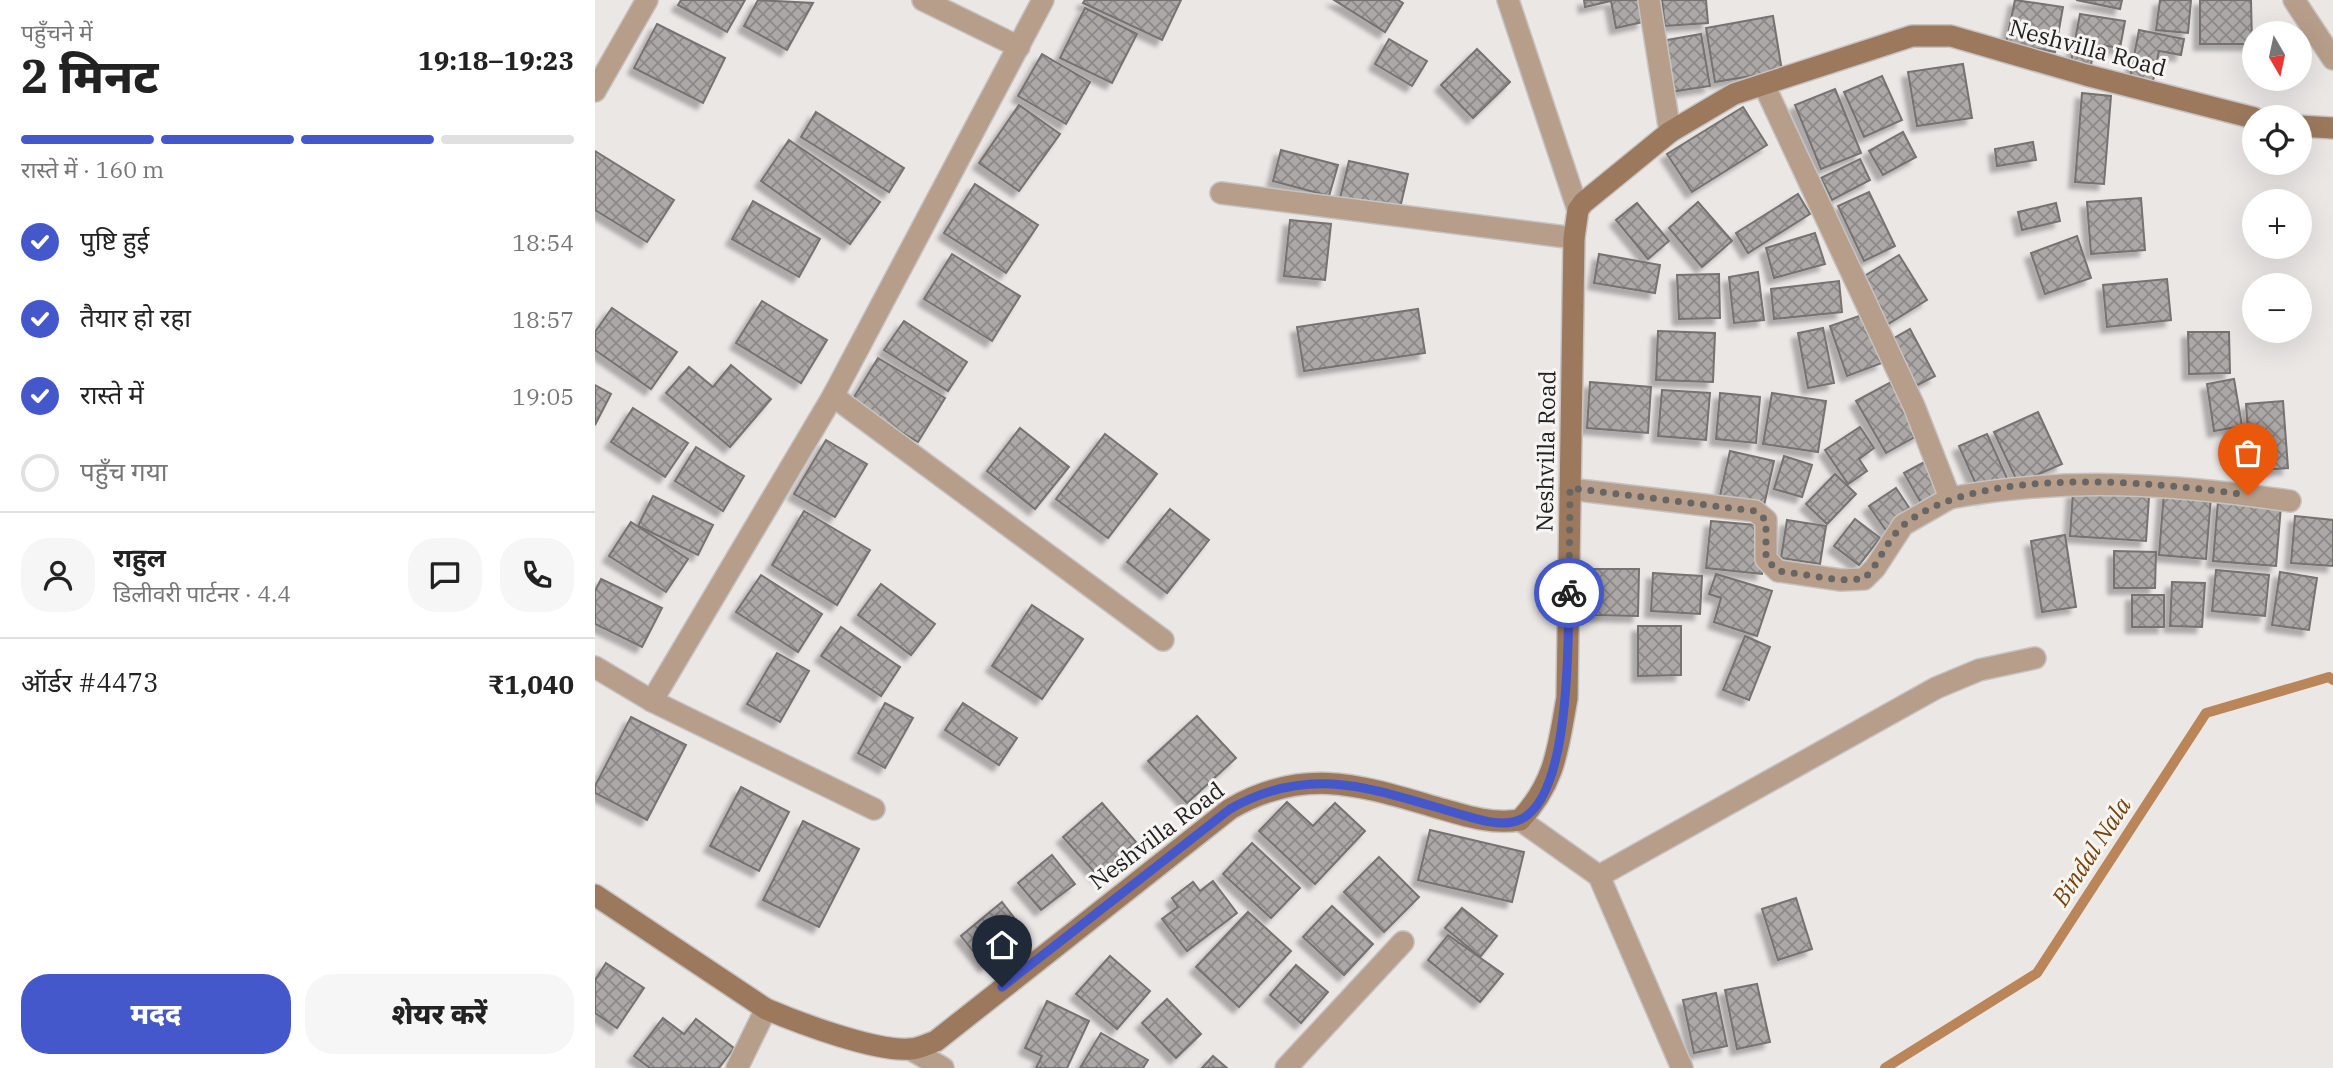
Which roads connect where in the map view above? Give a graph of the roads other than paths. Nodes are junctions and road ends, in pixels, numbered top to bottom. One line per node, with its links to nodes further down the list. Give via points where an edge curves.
1 (647, 0): 10 (street)
2 (923, 0): 7 (street)
3 (1043, 0): 7 (street)
4 (1508, 0): 16 (street)
5 (1649, 0): 14 (street)
6 (2294, 0): 8 (street)
7 (1019, 47): 18 (street)
8 (2333, 59)
9 (1764, 85): 11 (street, Neshvilla Road, via 1912,36 1931,34); 14 (street, Neshvilla Road, via 1734,94); 20 (street, via 1914,406)
10 (595, 91)
11 (2242, 115)
12 (2312, 127): 13 (street)
13 (2333, 128)
14 (1670, 132): 16 (street, Neshvilla Road)
15 (1221, 193): 17 (street)
16 (1579, 210): 17 (street, Neshvilla Road)
17 (1574, 238): 19 (street, Neshvilla Road)
18 (833, 396): 22 (street); 25 (street)
19 (1570, 488): 20 (street, via 1755,511 1766,520 1766,559 1778,571 1841,580 1864,579 1903,525); 27 (street, Neshvilla Road, via 1567,698 1555,763 1540,800)
20 (1950, 498): 21 (street, via 1998,489 2097,482 2205,489)
21 (2290, 501)
22 (1163, 640)
23 (2035, 658): 28 (street, via 1979,670 1936,688)
24 (595, 667): 25 (street)
25 (652, 701): 26 (street)
26 (874, 809)
27 (1520, 820): 28 (street); 32 (street, Neshvilla Road, via 1482,820 1373,789 1324,783 1291,783 1259,792 1230,809 936,1041)
28 (1598, 876): 36 (street)
29 (595, 895): 31 (street, Neshvilla Road)
30 (1403, 943): 35 (street)
31 (766, 1009): 32 (street, Neshvilla Road, via 885,1047); 33 (street)
32 (910, 1049): 34 (street)
33 (737, 1068)
34 (943, 1068)
35 (1286, 1068)
36 (1682, 1068)

